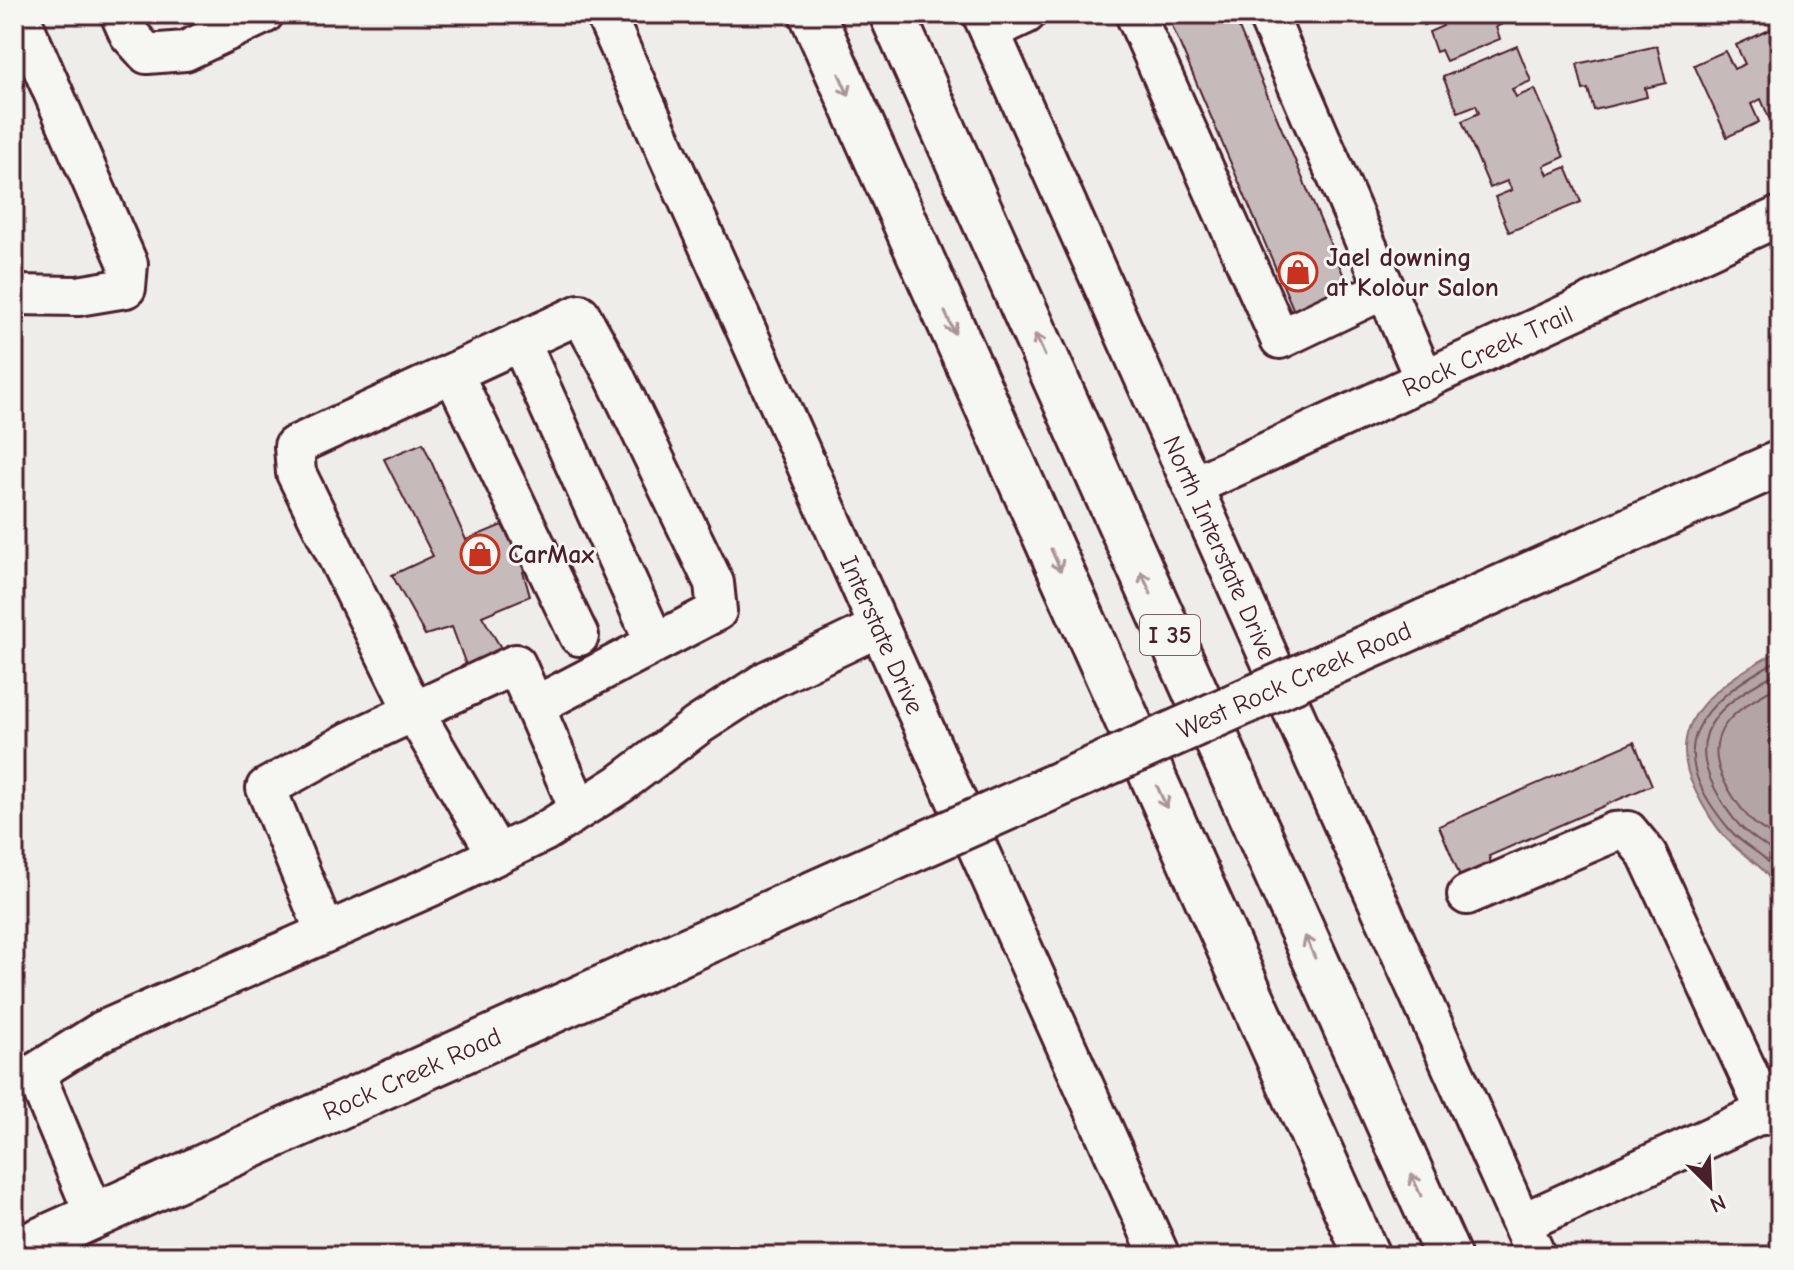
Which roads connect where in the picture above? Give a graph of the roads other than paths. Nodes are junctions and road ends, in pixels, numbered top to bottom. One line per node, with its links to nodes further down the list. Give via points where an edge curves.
1 (19, 14): 13 (street, via 128,264 126,288 78,296)
2 (120, 14): 3 (street, via 147,54 185,51)
3 (264, 14)
4 (605, 14): 19 (street, Interstate Drive)
5 (812, 14): 34 (main road, I 35, one-way to 34)
6 (892, 14): 35 (main road, I 35, one-way to 6)
7 (1026, 14): 10 (street)
8 (1135, 14): 12 (street, via 1280,339)
9 (1267, 14): 12 (street)
10 (986, 22): 18 (street, North Interstate Drive)
11 (1780, 216): 16 (street, Rock Creek Trail)
12 (1385, 289): 16 (street)
13 (14, 295)
14 (520, 341): 15 (street); 21 (street); 21 (street, via 580,314 714,583 717,611)
15 (453, 373): 20 (street); 23 (street, via 294,446 296,473)
16 (1425, 381): 18 (street, Rock Creek Trail)
17 (1780, 463): 27 (main road, West Rock Creek Road, bridge)
18 (1193, 486): 31 (street, North Interstate Drive)
19 (879, 627): 24 (street, via 768,680); 33 (street, Interstate Drive)
20 (579, 636)
21 (654, 641): 22 (street)
22 (535, 706): 23 (street, via 516,664); 24 (street)
23 (416, 711): 25 (street); 28 (street, via 266,788)
24 (579, 809): 25 (street)
25 (497, 854): 28 (street)
26 (1467, 895): 29 (street, via 1614,832 1628,831 1647,854)
27 (808, 896): 30 (main road, Rock Creek Road)
28 (325, 932): 30 (street, via 102,1031 35,1073)
29 (1774, 1114): 31 (street, via 1756,1116)
30 (95, 1216): 32 (main road, Rock Creek Road)
31 (1529, 1240)
32 (14, 1252)
33 (1160, 1256)
34 (1367, 1256)
35 (1448, 1256)

